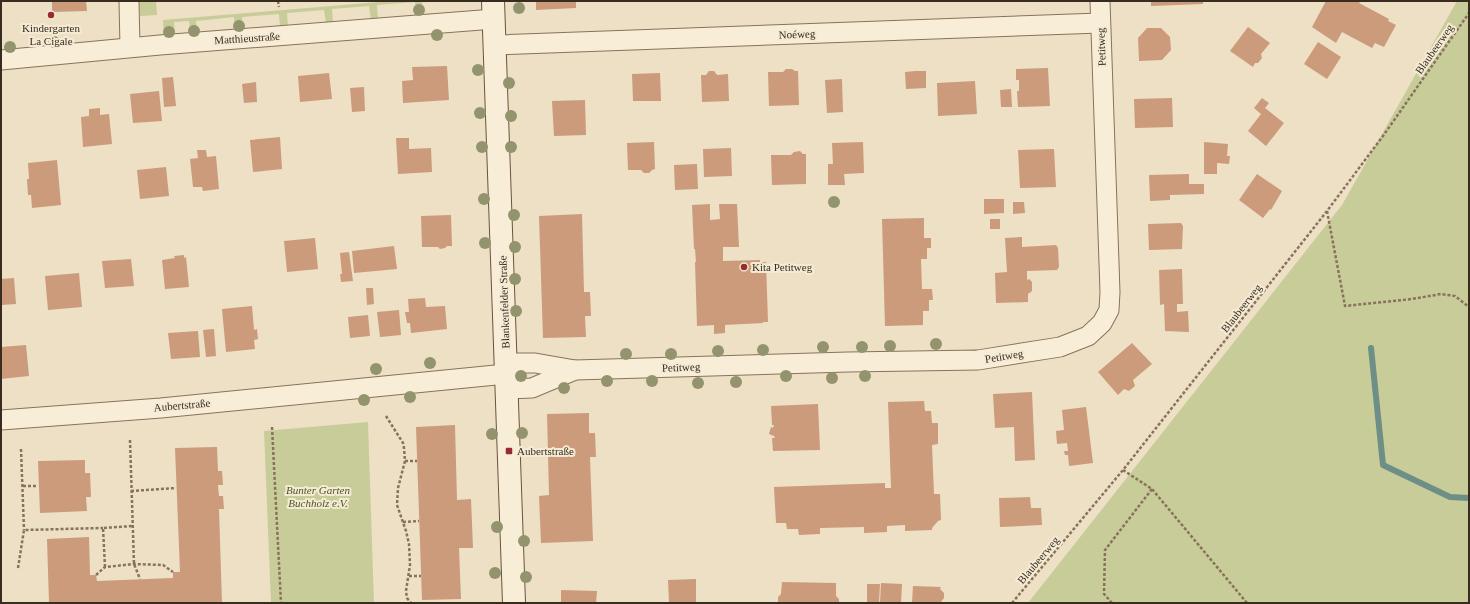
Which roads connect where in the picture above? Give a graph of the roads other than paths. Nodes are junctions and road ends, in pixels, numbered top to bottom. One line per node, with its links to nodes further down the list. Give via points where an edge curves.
1 (129, 1): 6 (street)
2 (1100, 1): 4 (street, Petitweg)
3 (493, 10): 5 (street, Blankenfelder Straße); 6 (street, Matthieustraße)
4 (1100, 23): 5 (street, Noéweg); 8 (street, Petitweg, via 1110,292 1109,310 1102,323 1088,336 1060,347 978,360)
5 (495, 45): 9 (street, Blankenfelder Straße)
6 (130, 48): 7 (street, Matthieustraße)
7 (1, 60)
8 (575, 370): 9 (street, Petitweg, via 535,363); 9 (street, Petitweg, via 532,388)
9 (506, 375): 10 (street, Aubertstraße, via 161,408); 11 (street, Blankenfelder Straße)
10 (1, 420)
11 (514, 603)

